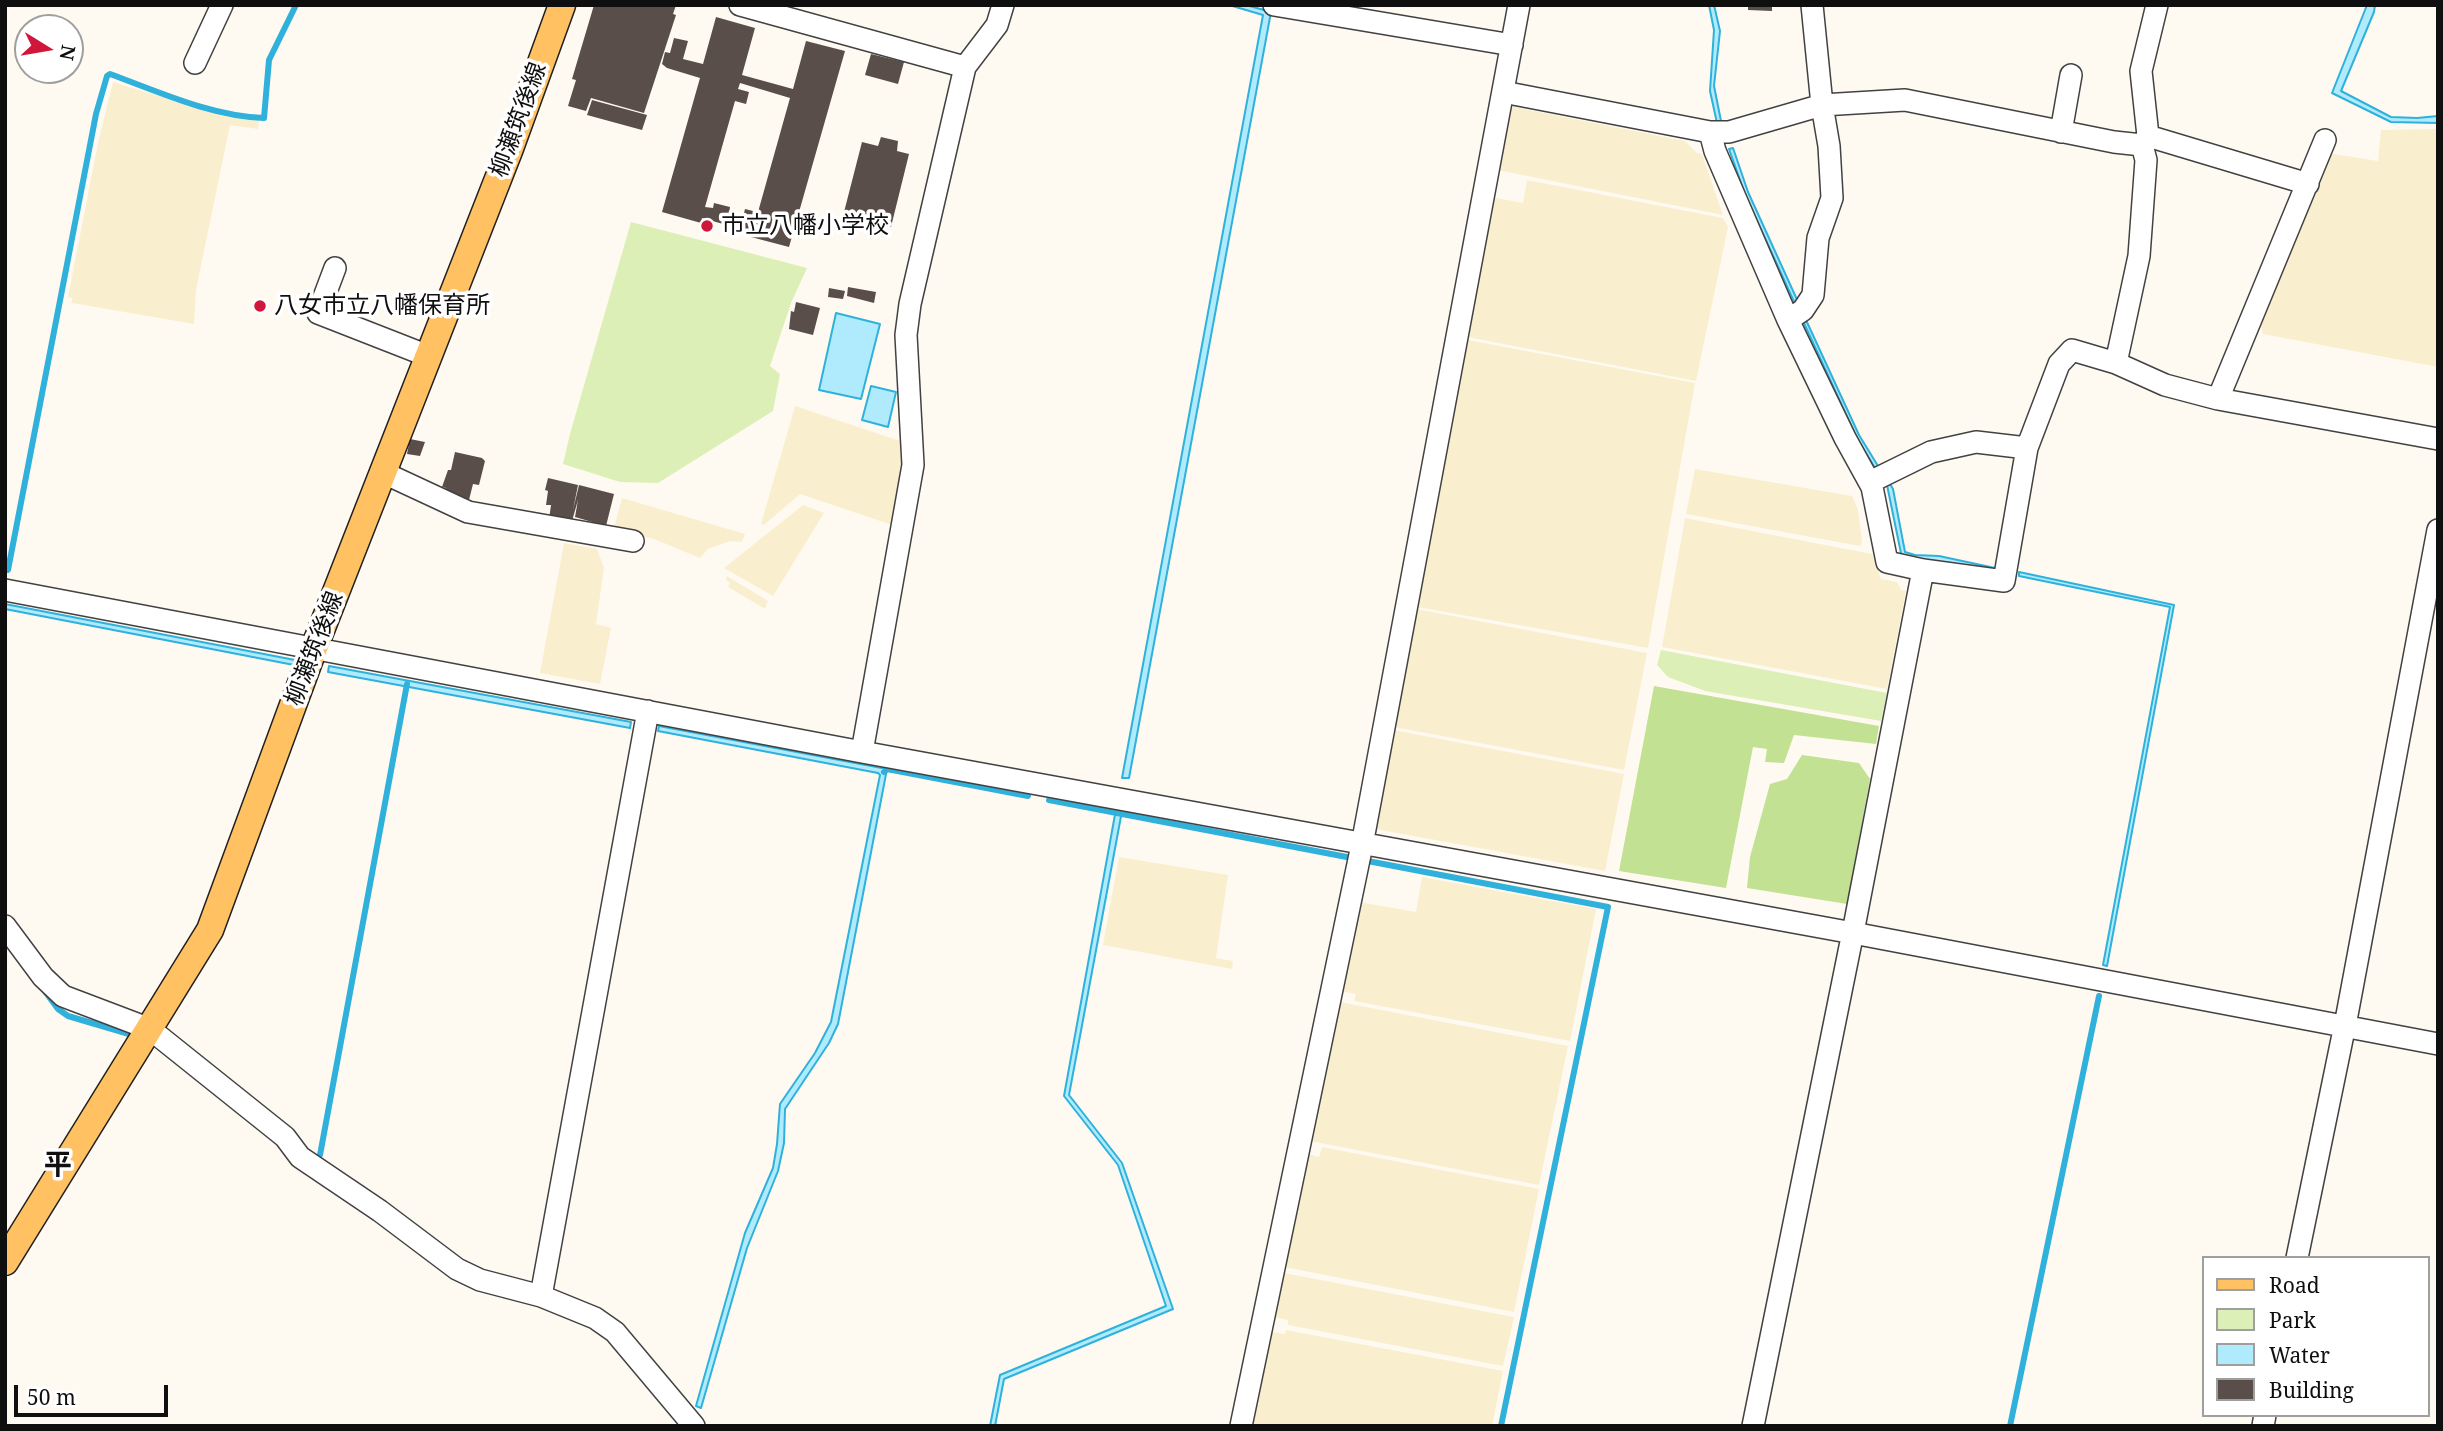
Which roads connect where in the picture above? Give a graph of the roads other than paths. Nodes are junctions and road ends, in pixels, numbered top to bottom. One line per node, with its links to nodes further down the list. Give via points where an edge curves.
1 (222, 5): 10 (street)
2 (562, 5): 22 (main road, 柳瀬筑後線)
3 (740, 5): 11 (street)
4 (1003, 5): 11 (street, via 997,25)
5 (1274, 5): 9 (street)
6 (1520, 5): 9 (street)
7 (1812, 5): 14 (street)
8 (2157, 5): 17 (street, via 2141,71)
9 (1512, 45): 13 (street)
10 (195, 63)
11 (965, 68): 35 (street, via 910,304 906,335 913,465)
12 (2071, 75): 16 (street)
13 (1503, 92): 15 (street); 36 (street)
14 (1822, 105): 15 (street, via 1729,132); 16 (street, via 1905,100); 21 (street, via 1832,198 1818,238 1813,295 1803,310)
15 (1710, 132): 21 (street)
16 (2061, 132): 17 (street, via 2114,142)
17 (2145, 141): 19 (street); 23 (street, via 2139,256)
18 (2325, 141): 19 (street)
19 (2308, 184): 24 (street)
20 (335, 268): 22 (street, via 318,313)
21 (1788, 320): 28 (street)
22 (428, 356): 27 (main road, 柳瀬筑後線)
23 (2116, 363): 24 (street, via 2165,385); 26 (street, via 2072,350 2059,364)
24 (2218, 399): 25 (street)
25 (2438, 439)
26 (2027, 448): 28 (street, via 1976,442 1931,452); 31 (street, via 2004,582)
27 (382, 472): 30 (street, via 468,512); 33 (main road, 柳瀬筑後線)
28 (1870, 482): 31 (street, via 1887,562)
29 (2438, 530): 39 (street)
30 (633, 541)
31 (1923, 570): 38 (street)
32 (5, 590): 33 (street)
33 (314, 648): 34 (street); 40 (main road, 柳瀬筑後線, via 210,930)
34 (648, 711): 35 (street); 44 (street)
35 (862, 752): 36 (street)
36 (1362, 845): 38 (street); 46 (street)
37 (5, 926): 40 (street, via 63,996)
38 (1853, 933): 39 (street); 47 (street)
39 (2345, 1026): 41 (street); 42 (street)
40 (150, 1029): 43 (main road, 柳瀬筑後線); 44 (street, via 285,1137 300,1157 457,1269)
41 (2438, 1044)
42 (2297, 1256)
43 (5, 1262)
44 (541, 1296): 45 (street, via 595,1318 615,1332)
45 (694, 1426)
46 (1241, 1426)
47 (1752, 1426)

